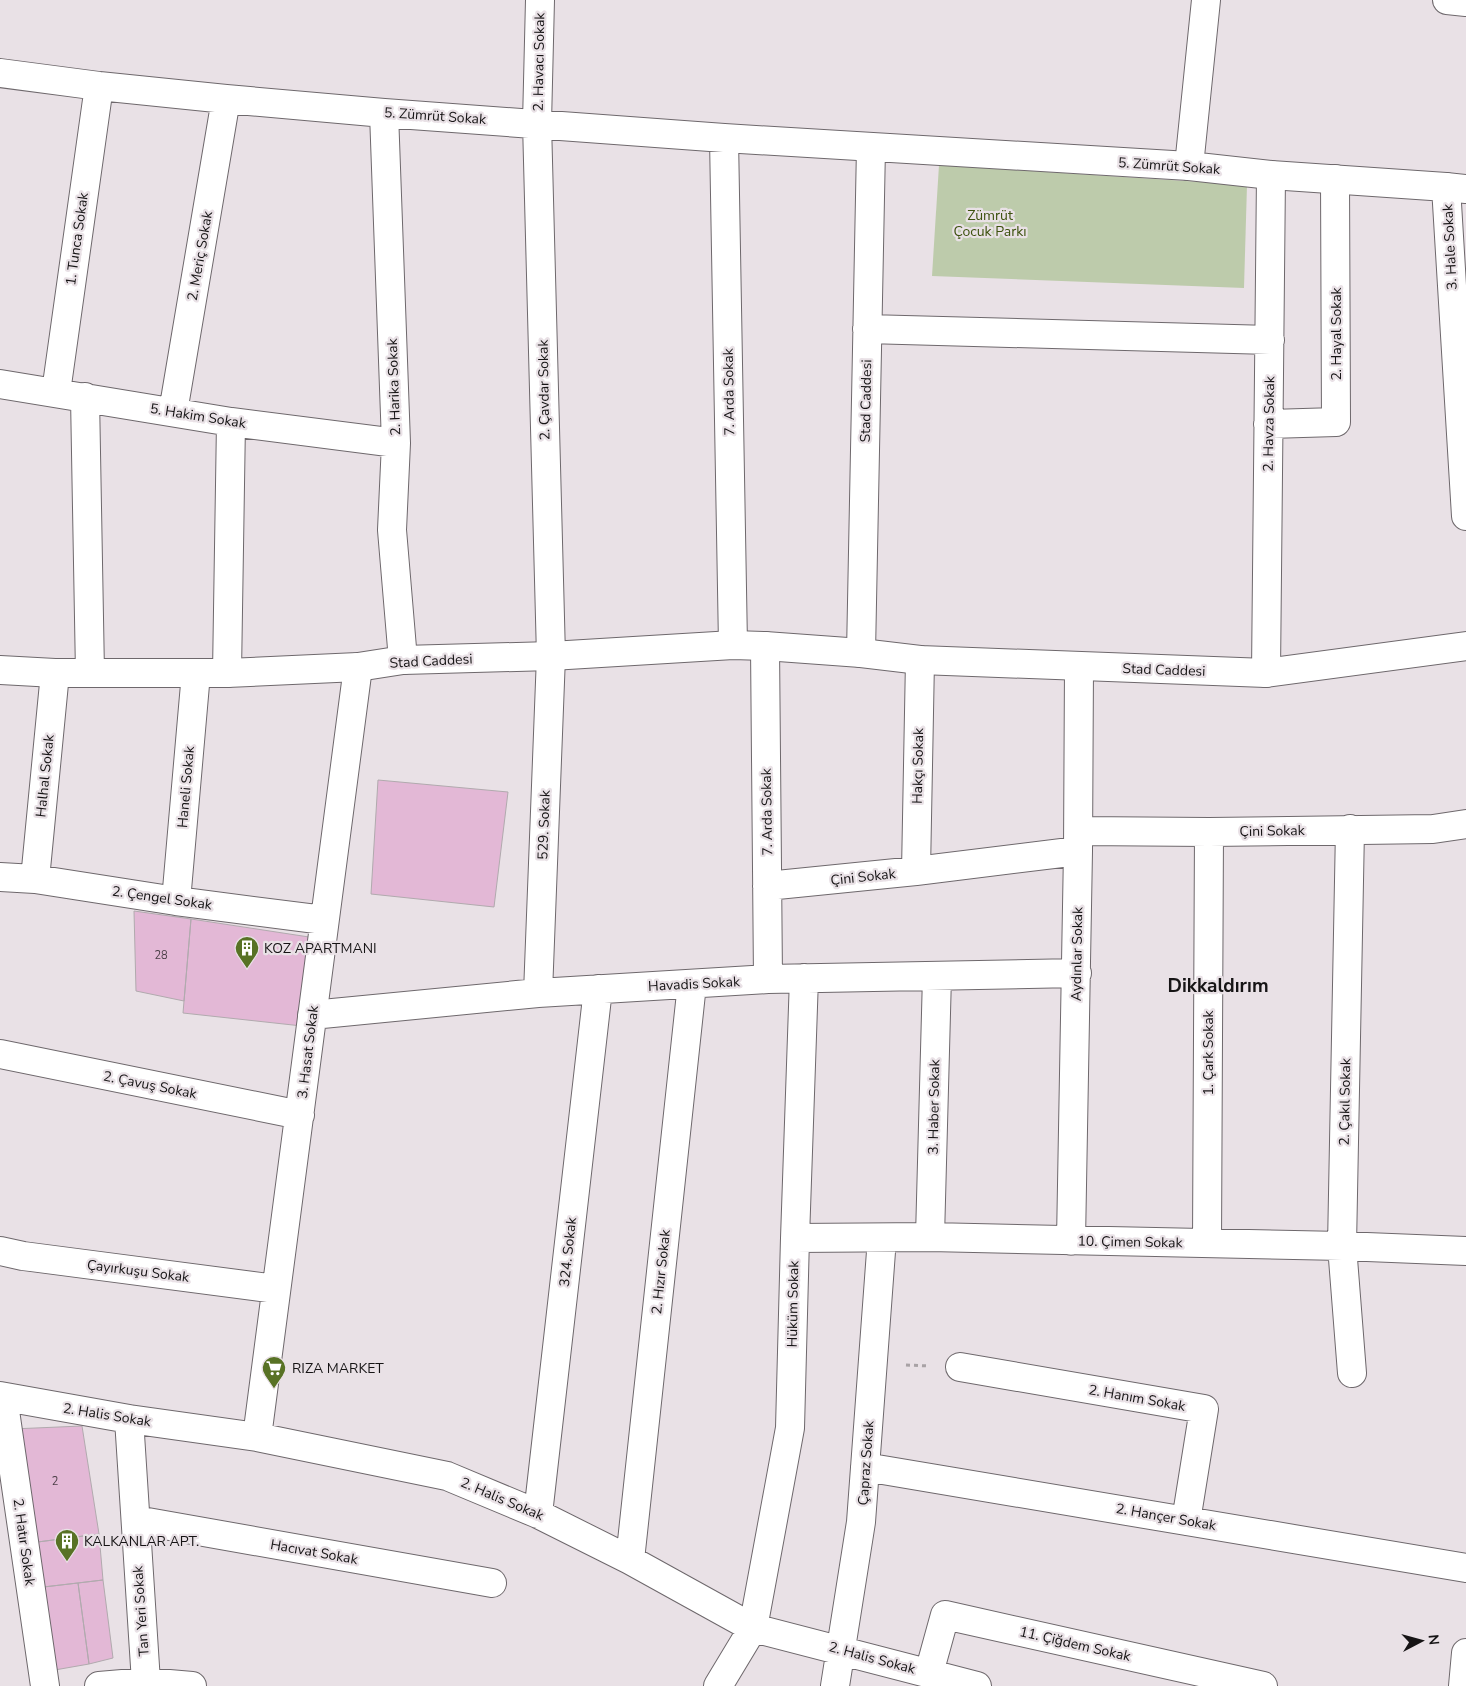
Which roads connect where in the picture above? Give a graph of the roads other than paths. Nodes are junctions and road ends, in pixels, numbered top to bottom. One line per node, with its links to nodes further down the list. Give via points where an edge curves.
1 (540, 0): 9 (street, 2. Havacı Sokak)
2 (1206, 0): 12 (street)
3 (1447, 0): 4 (street)
4 (1466, 2)
5 (0, 72): 6 (street, 5. Zümrüt Sokak)
6 (99, 86): 7 (street, 5. Zümrüt Sokak); 19 (street, 1. Tunca Sokak)
7 (226, 99): 8 (street, 5. Zümrüt Sokak); 21 (street, 2. Meriç Sokak)
8 (384, 113): 9 (street, 5. Zümrüt Sokak); 24 (street, 2. Harika Sokak)
9 (537, 123): 10 (street, 5. Zümrüt Sokak); 30 (street, 2. Çavdar Sokak)
10 (724, 138): 11 (street, 5. Zümrüt Sokak); 26 (street, 7. Arda Sokak)
11 (871, 147): 12 (street, 5. Zümrüt Sokak); 16 (street)
12 (1188, 166): 13 (street, 5. Zümrüt Sokak)
13 (1272, 175): 14 (street, 5. Zümrüt Sokak); 17 (street, 2. Havza Sokak)
14 (1335, 179): 15 (street, 5. Zümrüt Sokak); 23 (street, 2. Hayal Sokak, via 1336,422)
15 (1456, 188): 25 (street, 3. Hale Sokak)
16 (867, 329): 17 (street); 29 (street, Stad Caddesi)
17 (1270, 340): 23 (street, 2. Havza Sokak)
18 (0, 384): 19 (street, 5. Hakim Sokak)
19 (56, 392): 20 (street, 5. Hakim Sokak)
20 (85, 397): 21 (street, 5. Hakim Sokak); 37 (street)
21 (173, 412): 22 (street, 5. Hakim Sokak)
22 (231, 422): 24 (street, 5. Hakim Sokak); 39 (street)
23 (1268, 424): 40 (street, 2. Havza Sokak)
24 (396, 443): 31 (street, 2. Harika Sokak, via 392,530)
25 (1466, 516)
26 (733, 646): 27 (street, Stad Caddesi); 30 (street, Stad Caddesi)
27 (765, 646): 29 (street, Stad Caddesi); 48 (street, 7. Arda Sokak)
28 (1466, 646): 40 (street, Stad Caddesi)
29 (861, 653): 32 (street, Stad Caddesi)
30 (551, 656): 31 (street, Stad Caddesi); 57 (street, 529. Sokak)
31 (403, 660): 33 (street, Stad Caddesi)
32 (920, 660): 34 (street, Stad Caddesi); 45 (street, Hakçı Sokak)
33 (358, 667): 39 (street, Stad Caddesi); 50 (street, 3. Hasat Sokak)
34 (1079, 667): 40 (street, Stad Caddesi); 44 (street, Aydınlar Sokak)
35 (0, 670): 36 (street, Stad Caddesi)
36 (55, 673): 37 (street, Stad Caddesi); 47 (street, Halhal Sokak)
37 (90, 673): 38 (street, Stad Caddesi)
38 (196, 673): 39 (street, Stad Caddesi); 49 (street, Haneli Sokak)
39 (227, 673)
40 (1266, 674)
41 (1466, 824): 42 (street, Çini Sokak, via 1433,829)
42 (1350, 830): 43 (street, Çini Sokak); 66 (street, 2. Çakıl Sokak)
43 (1209, 832): 44 (street, Çini Sokak); 65 (street, 1. Çark Sokak)
44 (1078, 841): 45 (street, Çini Sokak); 51 (street, Aydınlar Sokak)
45 (916, 872): 48 (street, Çini Sokak)
46 (0, 877): 47 (street, 2. Çengel Sokak)
47 (35, 879): 49 (street, 2. Çengel Sokak)
48 (768, 886): 54 (street, 7. Arda Sokak)
49 (176, 901): 50 (street, 2. Çengel Sokak)
50 (324, 920): 58 (street, 3. Hasat Sokak)
51 (1076, 973): 52 (street, Havadis Sokak); 64 (street, Aydınlar Sokak)
52 (937, 976): 53 (street, Havadis Sokak); 61 (street, 3. Haber Sokak)
53 (804, 978): 54 (street, Havadis Sokak); 62 (street, Hüküm Sokak)
54 (768, 979): 55 (street, Havadis Sokak)
55 (692, 984): 56 (street, Havadis Sokak); 79 (street, 2. Hızır Sokak)
56 (598, 989): 57 (street, Havadis Sokak); 76 (street, 324. Sokak)
57 (538, 993): 58 (street, Havadis Sokak)
58 (312, 1015): 60 (street, 3. Hasat Sokak)
59 (0, 1054): 60 (street, 2. Çavuş Sokak)
60 (300, 1115): 69 (street, 3. Hasat Sokak)
61 (930, 1237): 63 (street, 10. Çimen Sokak); 64 (street, 10. Çimen Sokak)
62 (794, 1238): 63 (street, 10. Çimen Sokak); 82 (street, Hüküm Sokak, via 790,1428)
63 (882, 1238): 75 (street, Çapraz Sokak)
64 (1071, 1241): 65 (street, 10. Çimen Sokak)
65 (1207, 1243): 66 (street, 10. Çimen Sokak)
66 (1342, 1246): 68 (street, 10. Çimen Sokak); 71 (street, 2. Çakıl Sokak)
67 (0, 1251): 69 (street, Çayırkuşu Sokak)
68 (1466, 1251)
69 (276, 1289): 74 (street, 3. Hasat Sokak)
70 (960, 1367): 78 (street, 2. Hanım Sokak, via 1204,1410)
71 (1352, 1373)
72 (2, 1397): 73 (street, 2. Halis Sokak); 87 (street, 2. Hatır Sokak)
73 (129, 1419): 74 (street, 2. Halis Sokak); 77 (street, Tan Yeri Sokak)
74 (256, 1437): 76 (street, 2. Halis Sokak, via 447,1476)
75 (865, 1467): 78 (street, 2. Hançer Sokak); 83 (street, Çapraz Sokak, via 861,1522)
76 (538, 1514): 79 (street, 2. Halis Sokak)
77 (136, 1520): 81 (street, Hacıvat Sokak); 86 (street, Tan Yeri Sokak)
78 (1186, 1521): 80 (street, 2. Hançer Sokak)
79 (630, 1560): 82 (street, 2. Halis Sokak)
80 (1466, 1568)
81 (492, 1583)
82 (753, 1628): 83 (street, 2. Halis Sokak); 90 (street)
83 (841, 1650): 85 (street, 2. Halis Sokak); 91 (street, Çapraz Sokak)
84 (1466, 1653): 94 (street)
85 (929, 1673): 92 (street, 2. Halis Sokak); 93 (street, 11. Çiğdem Sokak, via 946,1615)
86 (146, 1682): 88 (street); 89 (street)
87 (45, 1686)
88 (99, 1686)
89 (192, 1686)
90 (718, 1686)
91 (835, 1686)
92 (978, 1686)
93 (1263, 1686)
94 (1463, 1686)

